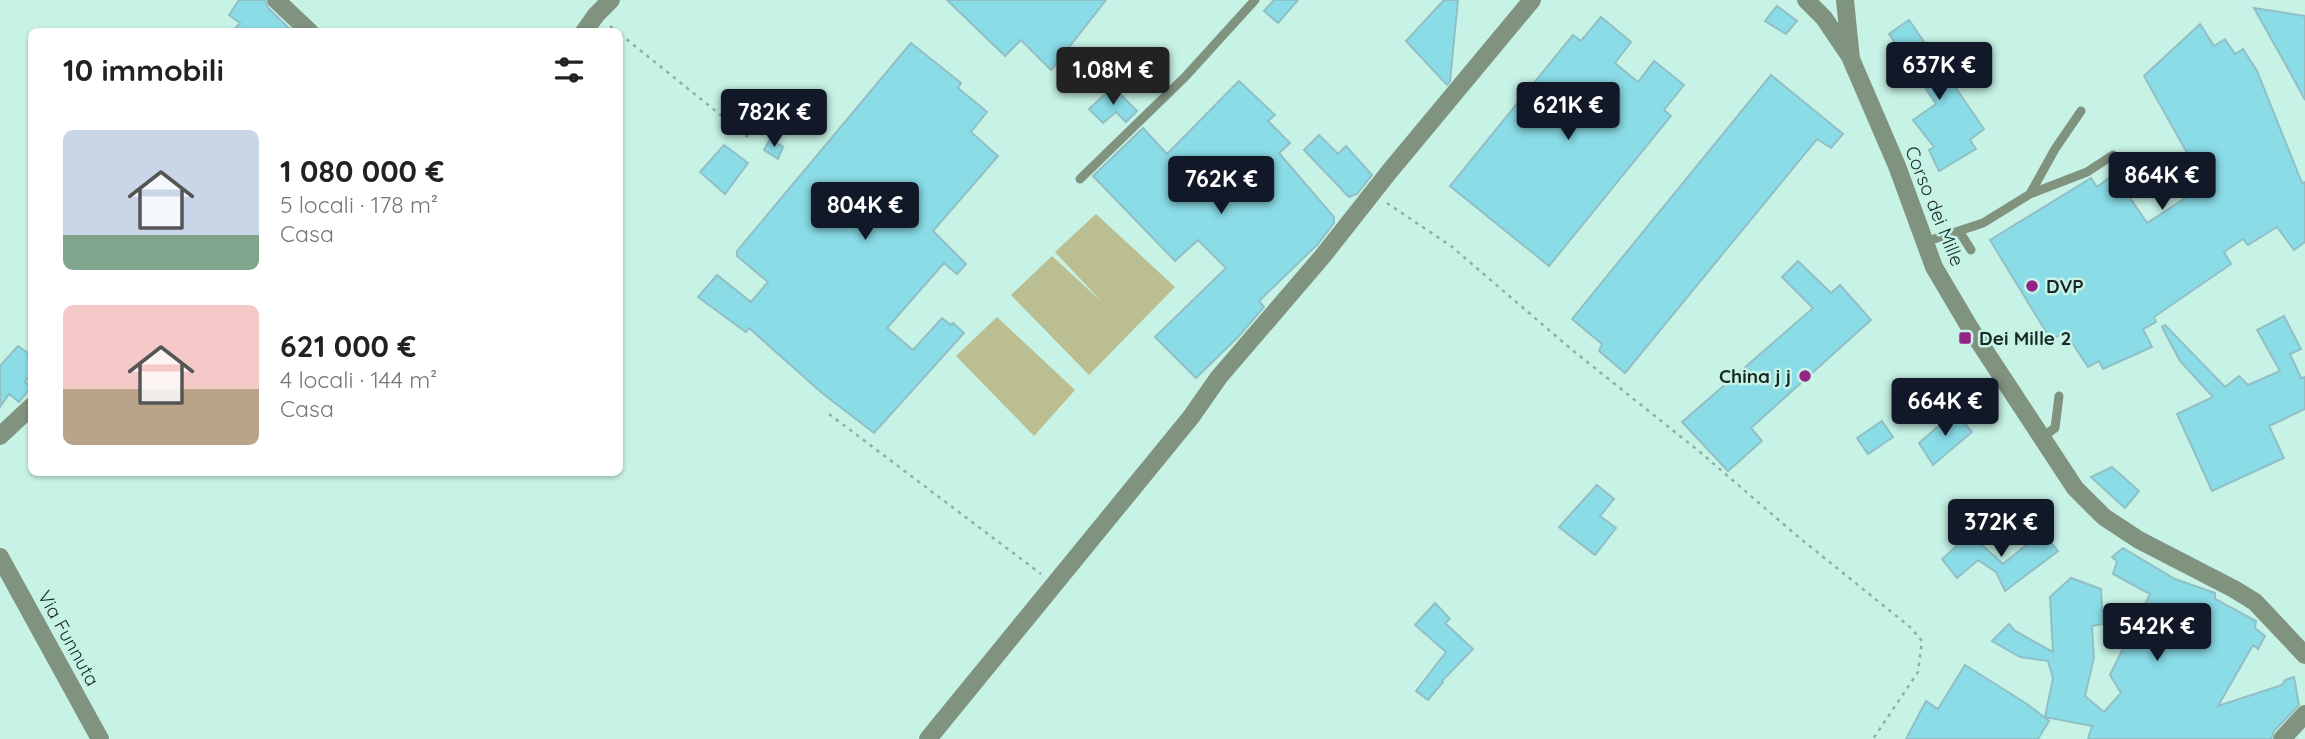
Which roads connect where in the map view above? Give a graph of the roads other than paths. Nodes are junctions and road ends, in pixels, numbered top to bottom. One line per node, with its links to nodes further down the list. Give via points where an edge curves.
1 (276, 0): 7 (street)
2 (611, 0): 8 (street)
3 (1255, 0): 12 (lane, via 1185,77)
4 (1532, 0): 25 (street, via 1219,377)
5 (1806, 0): 9 (street)
6 (1845, 0): 9 (street, Corso dei Mille)
7 (306, 28)
8 (587, 28)
9 (1852, 60): 15 (street, Corso dei Mille)
10 (2081, 111): 13 (lane)
11 (2113, 155): 13 (lane, via 2087,172)
12 (1080, 179)
13 (2031, 194): 14 (lane, via 1983,223)
14 (1959, 231): 15 (lane); 16 (lane)
15 (1925, 242): 20 (street, Corso dei Mille, via 1934,267 1970,328)
16 (1970, 250)
17 (2059, 396): 20 (lane, via 2055,428)
18 (28, 410): 19 (street)
19 (0, 436)
20 (2041, 438): 22 (street, Corso dei Mille, via 2075,488 2104,517 2255,602)
21 (0, 557): 24 (street, Via Funnuta)
22 (2305, 655)
23 (2305, 714): 26 (street)
24 (100, 739)
25 (928, 739)
26 (2282, 739)

